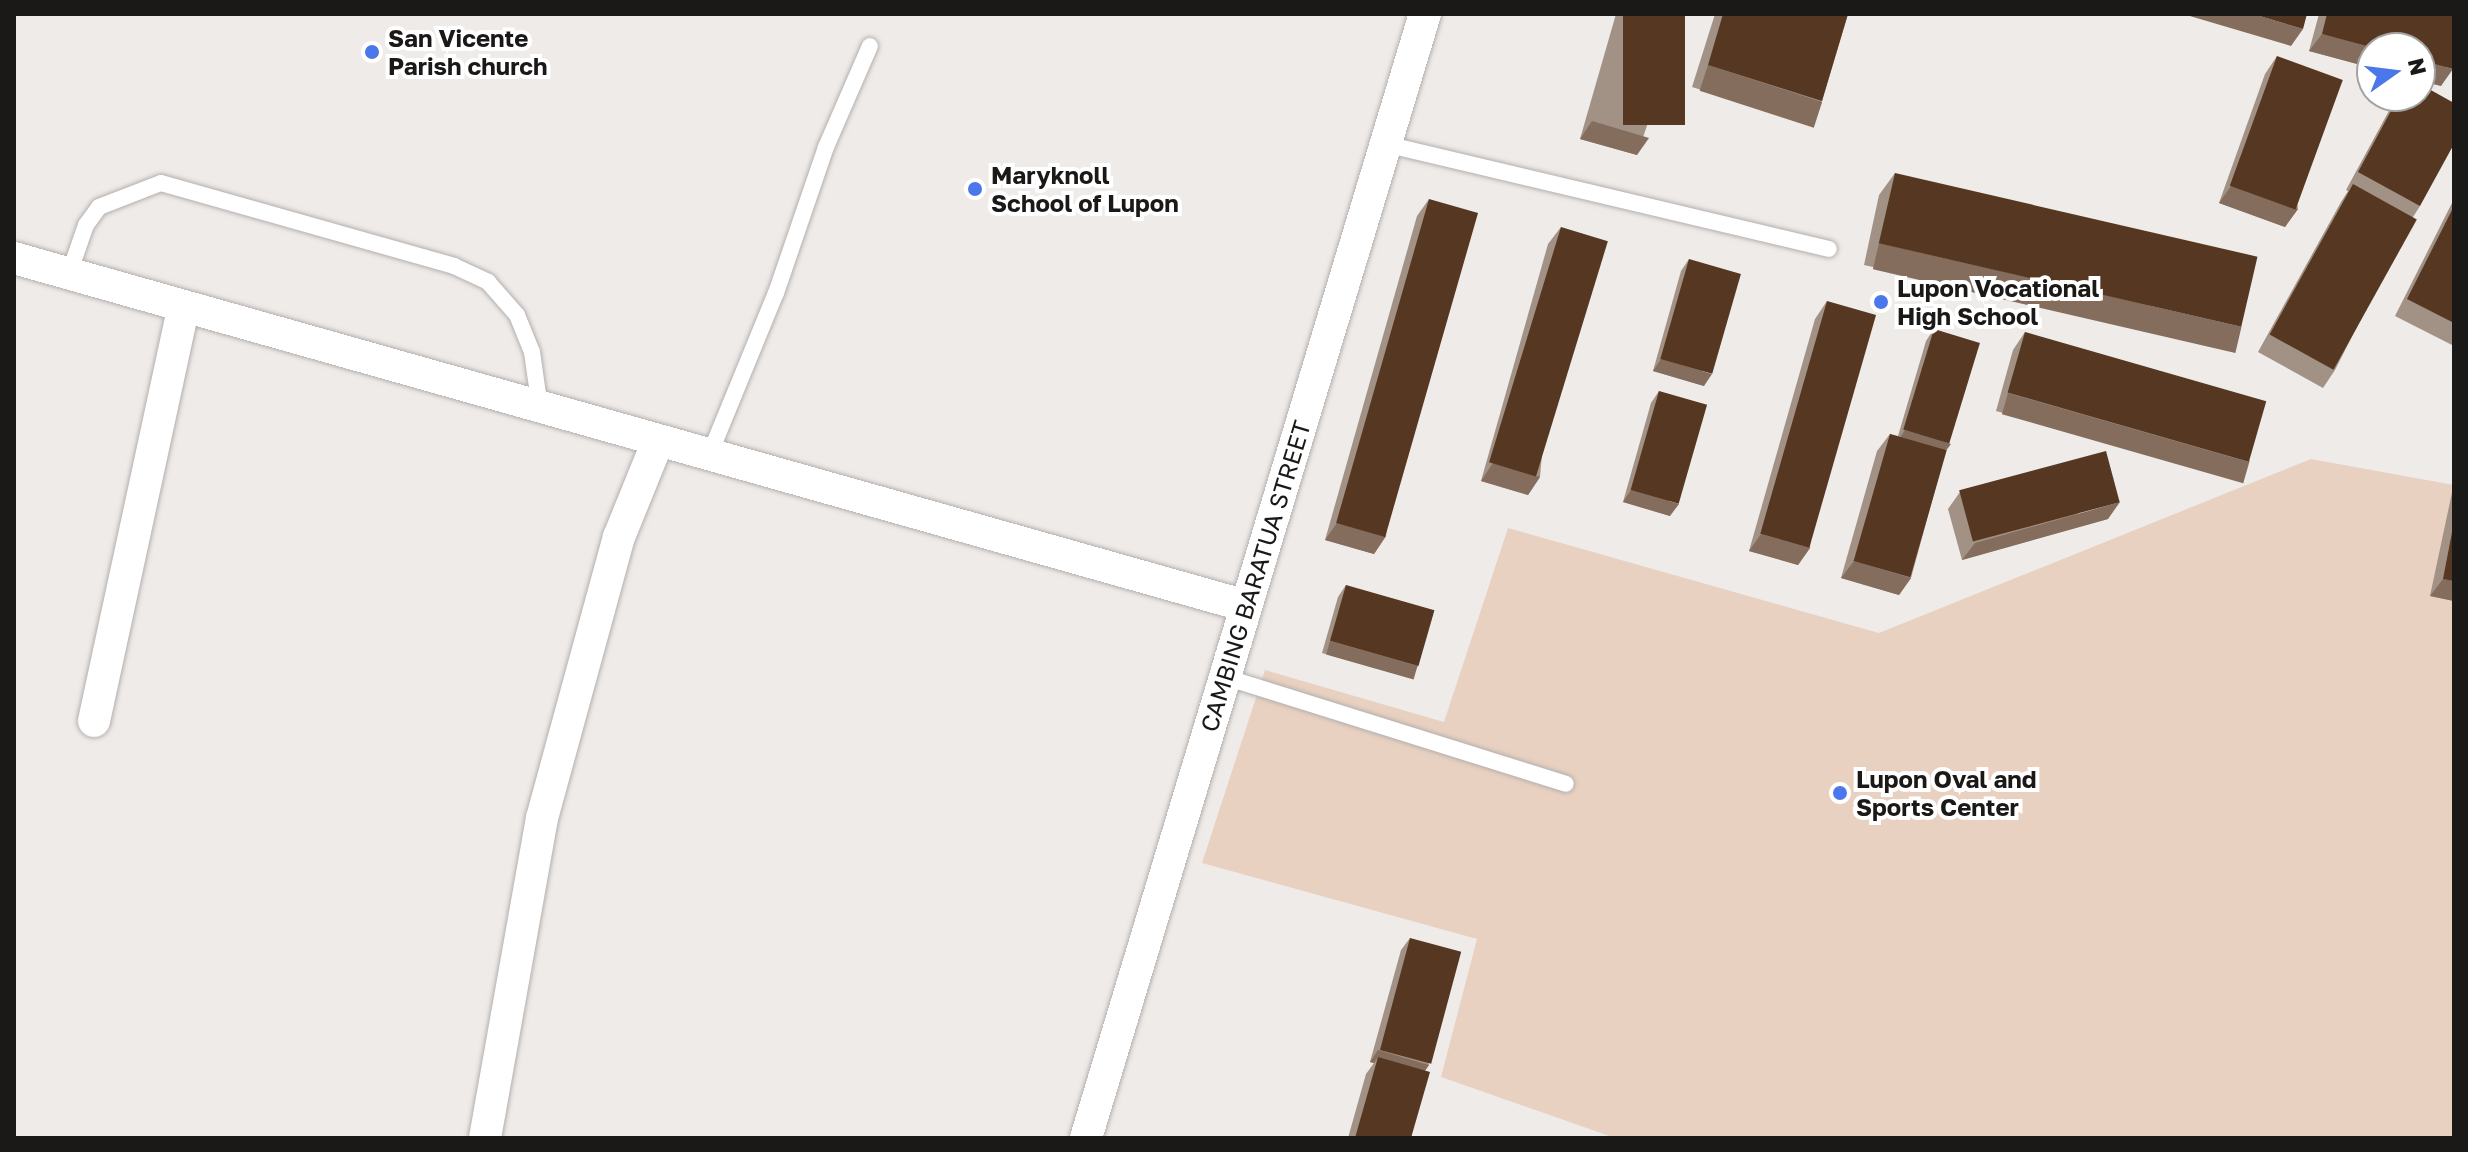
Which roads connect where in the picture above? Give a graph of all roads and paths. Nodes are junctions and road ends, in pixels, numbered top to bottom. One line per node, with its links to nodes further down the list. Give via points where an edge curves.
1 (1425, 14): 3 (street, CAMBING BARATUA STREET)
2 (870, 46): 10 (lane, via 826,147 776,293)
3 (1385, 144): 4 (lane); 11 (street, CAMBING BARATUA STREET)
4 (1829, 249)
5 (14, 258): 6 (street)
6 (69, 274): 7 (street); 8 (lane, via 86,225 99,207 161,183 454,266 488,282 517,315 532,352)
7 (183, 308): 8 (street); 13 (street)
8 (540, 408): 9 (street)
9 (658, 441): 10 (street); 15 (street, via 619,537 542,818)
10 (709, 456): 11 (street)
11 (1246, 606): 12 (street, CAMBING BARATUA STREET)
12 (1225, 677): 14 (lane); 16 (street, CAMBING BARATUA STREET)
13 (94, 721)
14 (1566, 784)
15 (485, 1138)
16 (1086, 1138)

